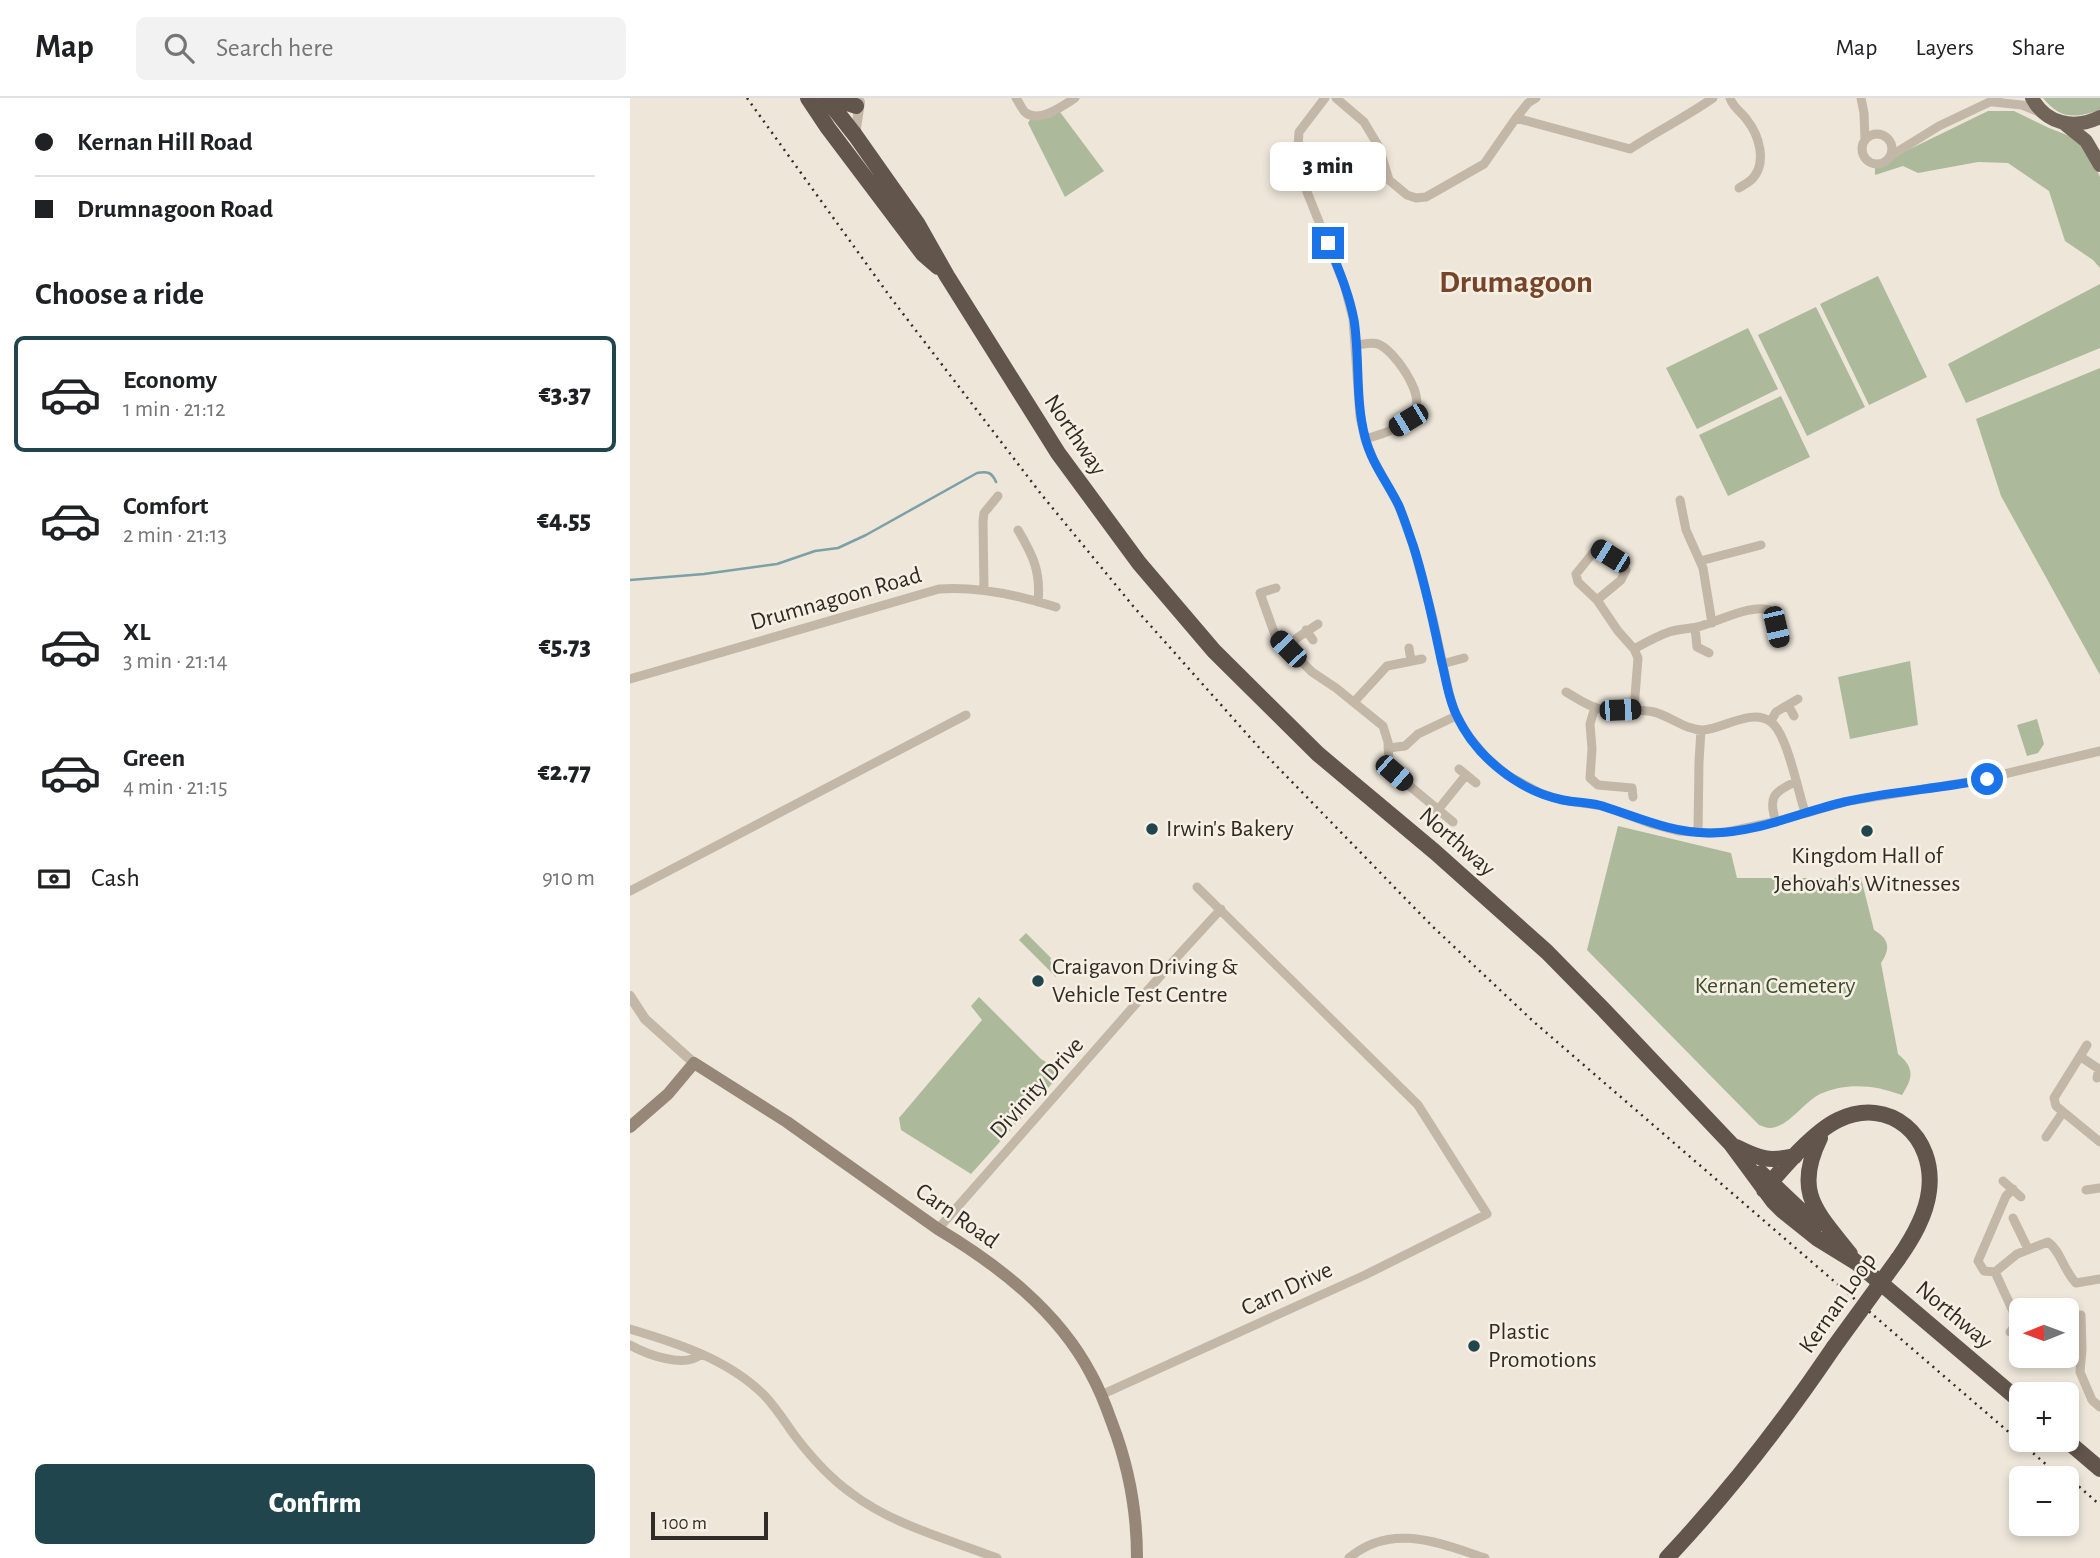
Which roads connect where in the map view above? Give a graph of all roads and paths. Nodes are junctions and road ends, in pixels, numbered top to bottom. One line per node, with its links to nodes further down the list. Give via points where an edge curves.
1 (807, 98): 19 (highway, Northway)
2 (826, 98): 19 (highway, Northway)
3 (832, 98): 14 (highway)
4 (1016, 98): 5 (street, via 1026,113 1034,116)
5 (1075, 98)
6 (1325, 98): 30 (street, via 1299,132 1301,166 1344,284)
7 (1336, 98): 18 (street, via 1363,122 1379,147 1388,180 1416,198 1426,197 1484,164)
8 (1536, 98): 18 (street)
9 (1713, 98): 18 (street, via 1630,149)
10 (1730, 98): 28 (street, via 1757,134 1760,152 1760,167 1753,179)
11 (1861, 98): 15 (street)
12 (2032, 98): 16 (main road)
13 (1995, 100): 16 (street); 25 (street)
14 (861, 102): 19 (street); 22 (street)
15 (1864, 113): 21 (street); 23 (street)
16 (2043, 113): 20 (main road)
17 (2100, 117): 20 (main road)
18 (1516, 118)
19 (834, 123): 22 (highway, Northway); 29 (highway, Northway, via 923,254)
20 (2066, 124): 27 (main road, via 2086,141)
21 (1875, 134): 23 (street); 24 (street)
22 (855, 135): 29 (highway, Northway, via 917,223)
23 (1865, 140): 26 (street, via 1862,149 1870,162 1885,162)
24 (1890, 140): 25 (street); 26 (street)
25 (1914, 141): 26 (street)
26 (1892, 155)
27 (2100, 165)
28 (1739, 188)
29 (947, 276): 91 (highway, Northway, via 1102,515 1214,650 1318,754 1547,952)
30 (1357, 345): 31 (street); 31 (street, via 1383,347 1413,383 1417,397 1408,420)
31 (1365, 439): 55 (street, via 1399,506)
32 (998, 496): 38 (street, via 984,513)
33 (1680, 500): 36 (street, via 1686,530)
34 (1018, 530): 40 (street, via 1033,555)
35 (1754, 544): 36 (street)
36 (1700, 561): 42 (street)
37 (1276, 588): 49 (street, via 1260,593 1275,635)
38 (984, 590): 40 (street, Drumnagoon Road); 56 (street, Drumnagoon Road, via 922,592)
39 (1597, 600): 39 (street, via 1576,574 1597,548 1626,570); 50 (street)
40 (1038, 602): 41 (street, Drumnagoon Road)
41 (1056, 607)
42 (1712, 623): 44 (street); 47 (street, via 1744,611 1770,610)
43 (1318, 624): 45 (street)
44 (1695, 628): 50 (street, via 1672,631); 51 (street, via 1698,647)
45 (1306, 630): 46 (street); 49 (street)
46 (1313, 640)
47 (1779, 642)
48 (1409, 648): 54 (street)
49 (1288, 649): 59 (street)
50 (1634, 649): 62 (street, via 1638,658)
51 (1710, 653)
52 (1422, 659): 54 (street)
53 (1464, 659): 55 (street)
54 (1410, 661): 59 (street, via 1387,666)
55 (1443, 664): 64 (street)
56 (630, 678)
57 (1566, 692): 61 (street)
58 (1798, 699): 60 (street)
59 (1354, 702): 68 (street, via 1383,726)
60 (1788, 705): 65 (street); 66 (street, via 1776,712)
61 (1595, 707): 62 (street); 72 (street, via 1590,724 1590,778 1598,785 1633,788)
62 (1634, 709): 67 (street)
63 (966, 715): 79 (street)
64 (1456, 716): 68 (street, via 1418,734 1405,746); 77 (street, via 1486,757 1540,793)
65 (1794, 716)
66 (1771, 722): 67 (street, via 1756,716); 70 (street, via 1780,732)
67 (1701, 730): 77 (street)
68 (1388, 748): 73 (street, via 1394,773)
69 (2100, 751): 74 (street, via 1975,781)
70 (1795, 782): 74 (street); 75 (street, via 1775,794 1771,807)
71 (1476, 783): 73 (street, via 1463,772)
72 (1633, 797)
73 (1437, 811): 76 (street)
74 (1805, 812): 75 (street)
75 (1776, 821): 77 (street, via 1727,832)
76 (1453, 822)
77 (1698, 832)
78 (1197, 887): 80 (street)
79 (630, 891)
80 (1221, 909): 100 (street, Divinity Drive); 111 (street, Carn Drive, via 1418,1105 1487,1214)
81 (630, 996): 84 (street, Carn Road, via 645,1019)
82 (2087, 1045): 83 (street)
83 (2081, 1057): 85 (street, via 2099,1069); 86 (street, via 2054,1098)
84 (694, 1063): 87 (main road); 100 (main road, Carn Road, via 787,1122)
85 (2097, 1077)
86 (2063, 1112): 89 (street); 90 (street)
87 (630, 1127)
88 (1824, 1129): 92 (highway, Kernan Loop); 102 (highway, via 1808,1168 1811,1198); 119 (highway, Kernan Loop, bridge, via 1863,1113 1879,1113 1909,1128 1919,1138 1930,1169 1923,1214 1898,1259 1754,1455)
89 (2046, 1137)
90 (2100, 1142)
91 (1731, 1144): 92 (highway, via 1765,1160); 94 (highway, Northway, via 1749,1167 1765,1175)
92 (1795, 1155): 94 (highway, Kernan Loop)
93 (2003, 1181): 96 (street)
94 (1768, 1186): 102 (highway, Northway); 102 (highway, Northway, via 1835,1250)
95 (2100, 1188): 97 (street)
96 (2012, 1189): 98 (street); 103 (street, via 1978,1261 1984,1272)
97 (2086, 1190)
98 (2021, 1197)
99 (2013, 1219): 101 (street)
100 (938, 1229): 111 (main road, Carn Road, via 1019,1286 1044,1311 1075,1347)
101 (2028, 1248): 103 (street); 104 (street, via 2048,1242 2076,1283)
102 (1857, 1263): 110 (highway, Northway)
103 (1995, 1272): 105 (street)
104 (2100, 1279)
105 (2009, 1302)
106 (2081, 1315): 112 (street, via 2080,1372)
107 (630, 1329): 109 (street)
108 (630, 1345): 109 (street, via 676,1360)
109 (701, 1354): 115 (street, via 762,1393 823,1468 863,1502)
110 (2009, 1392)
111 (1101, 1395): 116 (main road, Carn Road, via 1131,1482)
112 (2100, 1407)
113 (2079, 1451): 114 (highway)
114 (2100, 1469)
115 (997, 1558)
116 (1137, 1558)
117 (1349, 1558): 118 (street, via 1371,1544 1409,1538)
118 (1485, 1558)
119 (1667, 1558)

